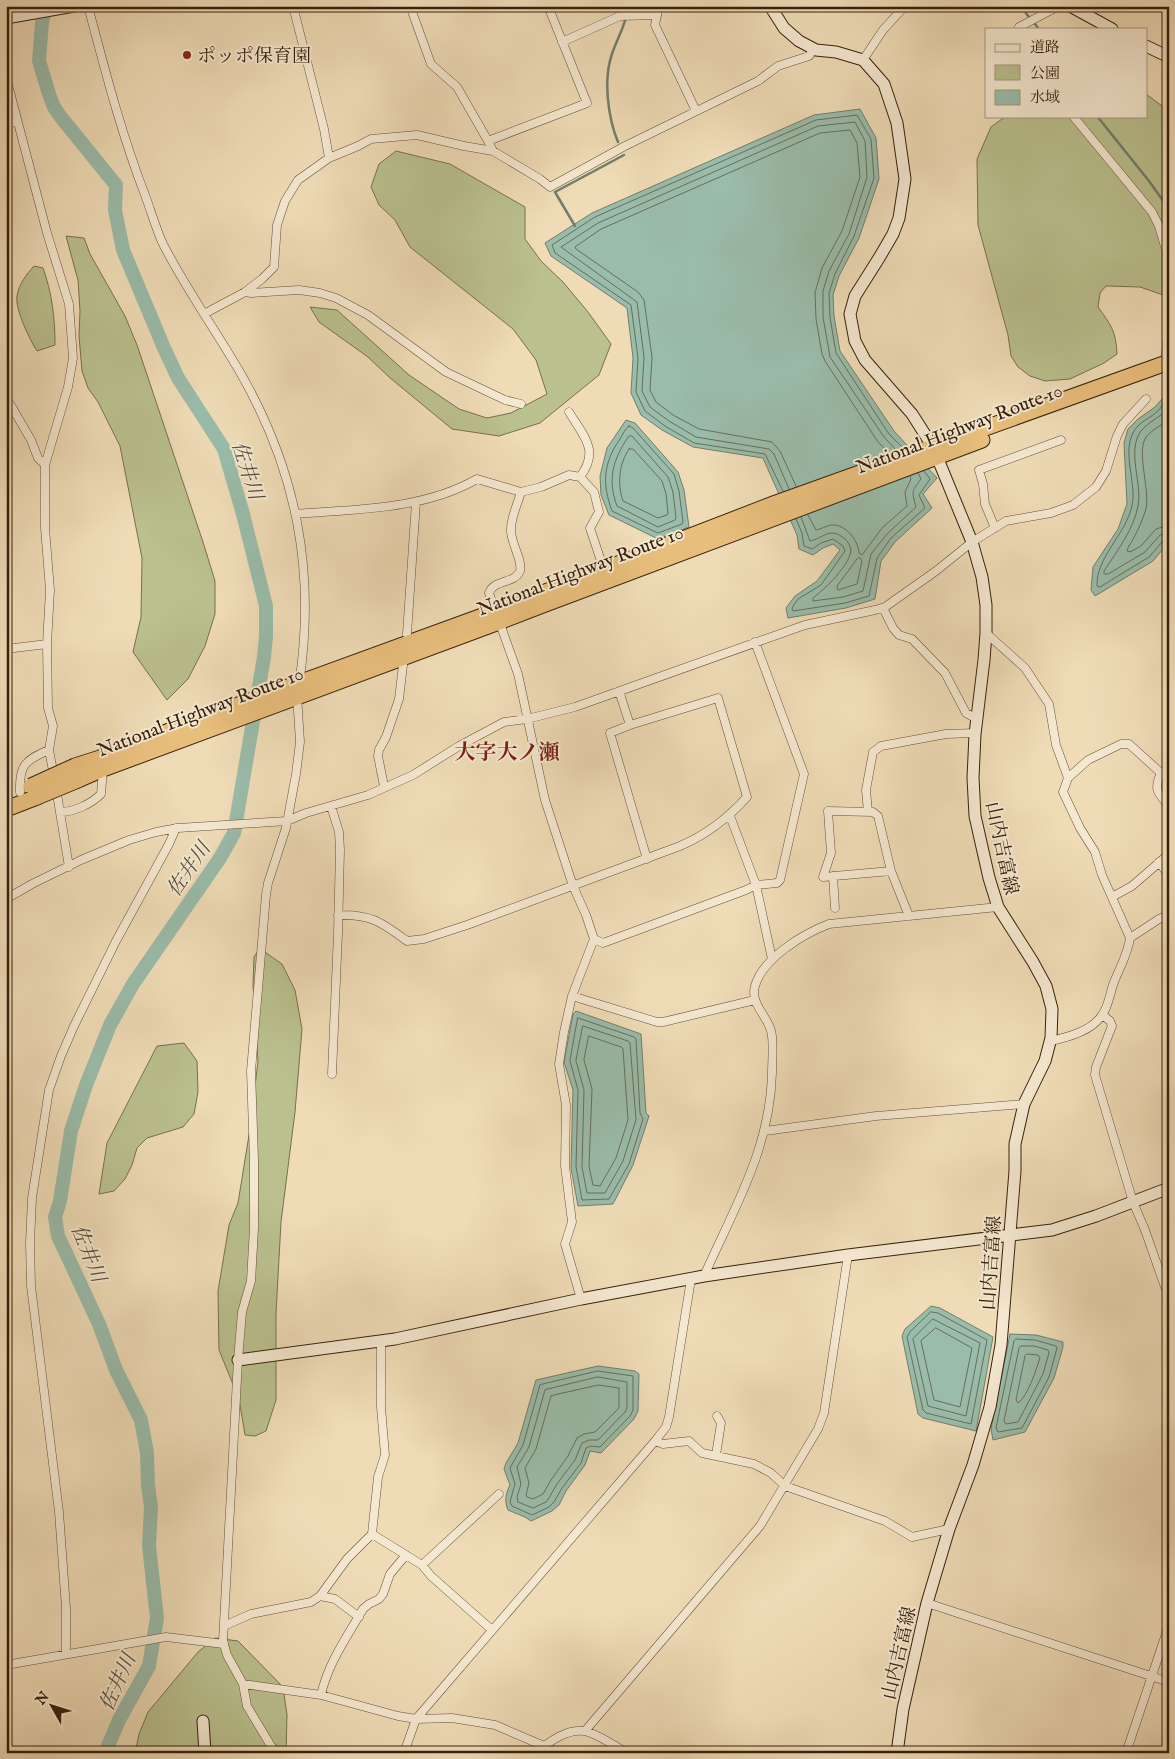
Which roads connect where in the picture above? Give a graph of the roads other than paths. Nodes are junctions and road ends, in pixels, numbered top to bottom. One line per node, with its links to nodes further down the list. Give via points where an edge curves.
1 (74, 6): 12 (main road)
2 (88, 6): 30 (street, via 113,102 163,244)
3 (293, 6): 27 (street)
4 (410, 6): 25 (street, via 431,64 456,87)
5 (548, 6): 15 (street)
6 (658, 6): 11 (street)
7 (770, 6): 17 (main road, via 784,28)
8 (905, 6): 19 (street, via 883,30)
9 (1059, 6): 13 (street)
10 (1070, 6): 14 (main road)
11 (656, 15): 15 (street, via 620,16); 21 (street, via 655,25)
12 (6, 18)
13 (1020, 28)
14 (1110, 28)
15 (562, 42): 25 (street, via 587,103)
16 (1148, 47): 18 (main road)
17 (814, 48): 19 (main road); 21 (street, via 809,56 778,66 758,81)
18 (1169, 57)
19 (863, 60): 38 (main road, 山内吉富線, via 879,76 888,92 897,123 905,179 892,234 855,296 850,314 854,335 865,360 912,414)
20 (6, 77): 23 (street)
21 (696, 111): 26 (street, via 550,187)
22 (1075, 118): 28 (street, via 1152,212)
23 (16, 121): 24 (street); 39 (street, via 69,304 73,358 68,387)
24 (6, 123)
25 (488, 141): 26 (street)
26 (493, 151): 27 (street, via 417,135 371,139)
27 (329, 158): 29 (street, via 298,180 285,201 277,226 274,268)
28 (1169, 260)
29 (245, 292): 30 (street); 35 (street, via 299,290 336,298 368,315 446,372 505,400)
30 (204, 314): 44 (street, via 268,425)
31 (1169, 323): 32 (street)
32 (1168, 365): 38 (highway, National Highway Route 10)
33 (6, 396): 39 (street)
34 (1146, 399): 45 (street, via 1116,436 1106,471 1096,487 1073,505 1006,521)
35 (521, 404)
36 (569, 412): 40 (street, via 590,447 589,466)
37 (1061, 440): 45 (street, via 979,470 985,504)
38 (932, 454): 43 (highway, National Highway Route 10); 46 (main road, 山内吉富線)
39 (44, 465): 53 (street, via 50,590)
40 (580, 478): 41 (street, via 569,475); 47 (street, via 594,492 599,512 590,528)
41 (521, 492): 42 (street, via 477,479); 49 (street, via 510,529 520,571 490,590)
42 (416, 502): 44 (street); 51 (street)
43 (779, 510): 47 (highway, National Highway Route 10); 49 (highway, National Highway Route 10, via 540,606)
44 (296, 514): 57 (street, via 305,631)
45 (995, 528): 46 (street)
46 (972, 542): 48 (street, via 936,572); 50 (main road, 山内吉富線, via 982,577)
47 (604, 570): 49 (highway, National Highway Route 10)
48 (883, 608): 52 (street, via 805,625); 59 (street, via 899,635 912,639 945,673 966,713)
49 (497, 617): 57 (highway, National Highway Route 10); 58 (street, via 518,674)
50 (986, 633): 59 (main road, 山内吉富線); 68 (street, via 1025,668 1048,704 1056,745)
51 (407, 634)
52 (756, 642): 56 (street); 86 (street, via 804,774 780,880)
53 (47, 644): 54 (street); 63 (street, via 48,708 53,726)
54 (6, 649)
55 (403, 665): 69 (street, via 399,699 378,756)
56 (619, 691): 58 (street); 61 (street)
57 (291, 692): 60 (highway, National Highway Route 10); 77 (street, via 300,742)
58 (527, 719): 69 (street, via 504,722 412,775); 87 (street, via 545,800)
59 (976, 719): 62 (main road, 山内吉富線)
60 (210, 722): 64 (highway, National Highway Route 10); 66 (highway, National Highway Route 10, via 100,758)
61 (630, 725): 76 (street, via 718,698 747,797); 80 (street, via 610,733)
62 (975, 732): 75 (street, via 881,746 873,752 866,790); 90 (main road, 山内吉富線, via 975,816)
63 (49, 750): 70 (street, via 22,767 20,777); 74 (street)
64 (103, 769): 66 (highway, National Highway Route 10); 74 (street, via 101,794 70,812)
65 (1169, 770): 67 (street)
66 (76, 773): 70 (highway, National Highway Route 10, bridge)
67 (1160, 773): 68 (street, via 1129,744 1121,744 1088,760); 72 (street, via 1156,789)
68 (1068, 778): 88 (street, via 1063,792 1096,852)
69 (384, 786): 71 (street, via 368,795)
70 (24, 793): 73 (highway, National Highway Route 10)
71 (331, 806): 77 (street); 93 (street, via 339,832)
72 (1169, 806)
73 (6, 809)
74 (60, 812): 82 (street)
75 (868, 812): 83 (street, via 878,816); 84 (street, via 828,811 831,854 823,877)
76 (730, 816): 80 (street, via 686,844); 86 (street)
77 (287, 821): 78 (street); 114 (street, via 268,884 260,964 250,1089 254,1228 251,1281 242,1312)
78 (176, 828): 82 (street, via 129,840); 131 (street, via 116,941 61,1056 49,1090 32,1198 31,1286 59,1512)
79 (1169, 854): 81 (street)
80 (647, 859): 87 (street)
81 (1159, 862): 85 (street); 88 (street, via 1132,886)
82 (69, 867): 89 (street)
83 (891, 871): 84 (street); 94 (street)
84 (833, 876): 91 (street)
85 (1169, 876)
86 (756, 885): 96 (street, via 603,943); 97 (street)
87 (573, 886): 93 (street, via 414,941 406,941 373,918); 96 (street)
88 (1112, 897): 95 (street)
89 (6, 899)
90 (998, 907): 94 (street); 101 (main road, 山内吉富線, via 1046,986 1052,1008)
91 (835, 908)
92 (1169, 914): 95 (street)
93 (338, 915): 102 (street)
94 (909, 916): 97 (street, via 829,924 813,930)
95 (1130, 938): 100 (street, via 1129,950)
96 (594, 939): 98 (street)
97 (772, 959): 99 (street, via 754,987)
98 (572, 996): 99 (street, via 657,1022); 112 (street, via 559,1064 566,1105 565,1166 572,1222 565,1244)
99 (755, 1000): 104 (street, via 771,1031 771,1102)
100 (1103, 1015): 101 (street, via 1081,1031); 106 (street, via 1112,1026 1095,1075)
101 (1050, 1041): 103 (main road, 山内吉富線, via 1045,1060)
102 (332, 1074)
103 (1024, 1104): 104 (street, via 876,1116); 107 (main road, 山内吉富線, via 1015,1144)
104 (765, 1131): 109 (street, via 750,1175)
105 (1169, 1188): 106 (main road)
106 (1133, 1202): 107 (main road, via 1052,1230); 111 (street)
107 (1009, 1235): 108 (main road); 120 (main road, 山内吉富線, via 1001,1345 990,1407)
108 (848, 1255): 109 (main road); 118 (street, via 824,1413)
109 (704, 1276): 110 (main road)
110 (691, 1279): 112 (main road); 116 (street, via 669,1417)
111 (1169, 1291)
112 (581, 1299): 113 (main road)
113 (381, 1341): 114 (main road); 121 (street, via 385,1455 378,1477)
114 (238, 1360): 128 (street)
115 (717, 1416): 117 (street, via 721,1423)
116 (655, 1441): 117 (street, via 663,1444 688,1441 702,1453); 129 (street)
117 (716, 1455): 118 (street, via 754,1464)
118 (785, 1486): 120 (street, via 885,1521 912,1537); 139 (street, via 760,1526)
119 (499, 1494): 123 (street)
120 (949, 1529): 125 (main road, 山内吉富線)
121 (372, 1534): 122 (street); 124 (street, via 347,1559)
122 (406, 1555): 123 (street); 126 (street, via 390,1574 383,1594 363,1609)
123 (422, 1565): 129 (street, via 430,1576)
124 (320, 1596): 126 (street, via 335,1599); 128 (street, via 310,1602 251,1614)
125 (927, 1603): 133 (street); 146 (main road, 山内吉富線, via 902,1709)
126 (359, 1617): 136 (street, via 333,1659)
127 (1169, 1625): 133 (street)
128 (224, 1626): 130 (street)
129 (492, 1630): 137 (street)
130 (224, 1644): 131 (street, via 166,1637); 135 (street)
131 (68, 1653): 132 (street)
132 (6, 1665)
133 (1152, 1676): 134 (street); 147 (street)
134 (1169, 1682)
135 (243, 1684): 136 (street); 142 (street, via 247,1706)
136 (321, 1695): 137 (street)
137 (416, 1719): 140 (street, via 452,1718 495,1725); 143 (street)
138 (202, 1721): 141 (main road)
139 (584, 1731): 140 (street, via 567,1734); 145 (street)
140 (544, 1746): 144 (street)
141 (205, 1753)
142 (278, 1753)
143 (404, 1753)
144 (538, 1753)
145 (627, 1753)
146 (897, 1753)
147 (1126, 1753)

